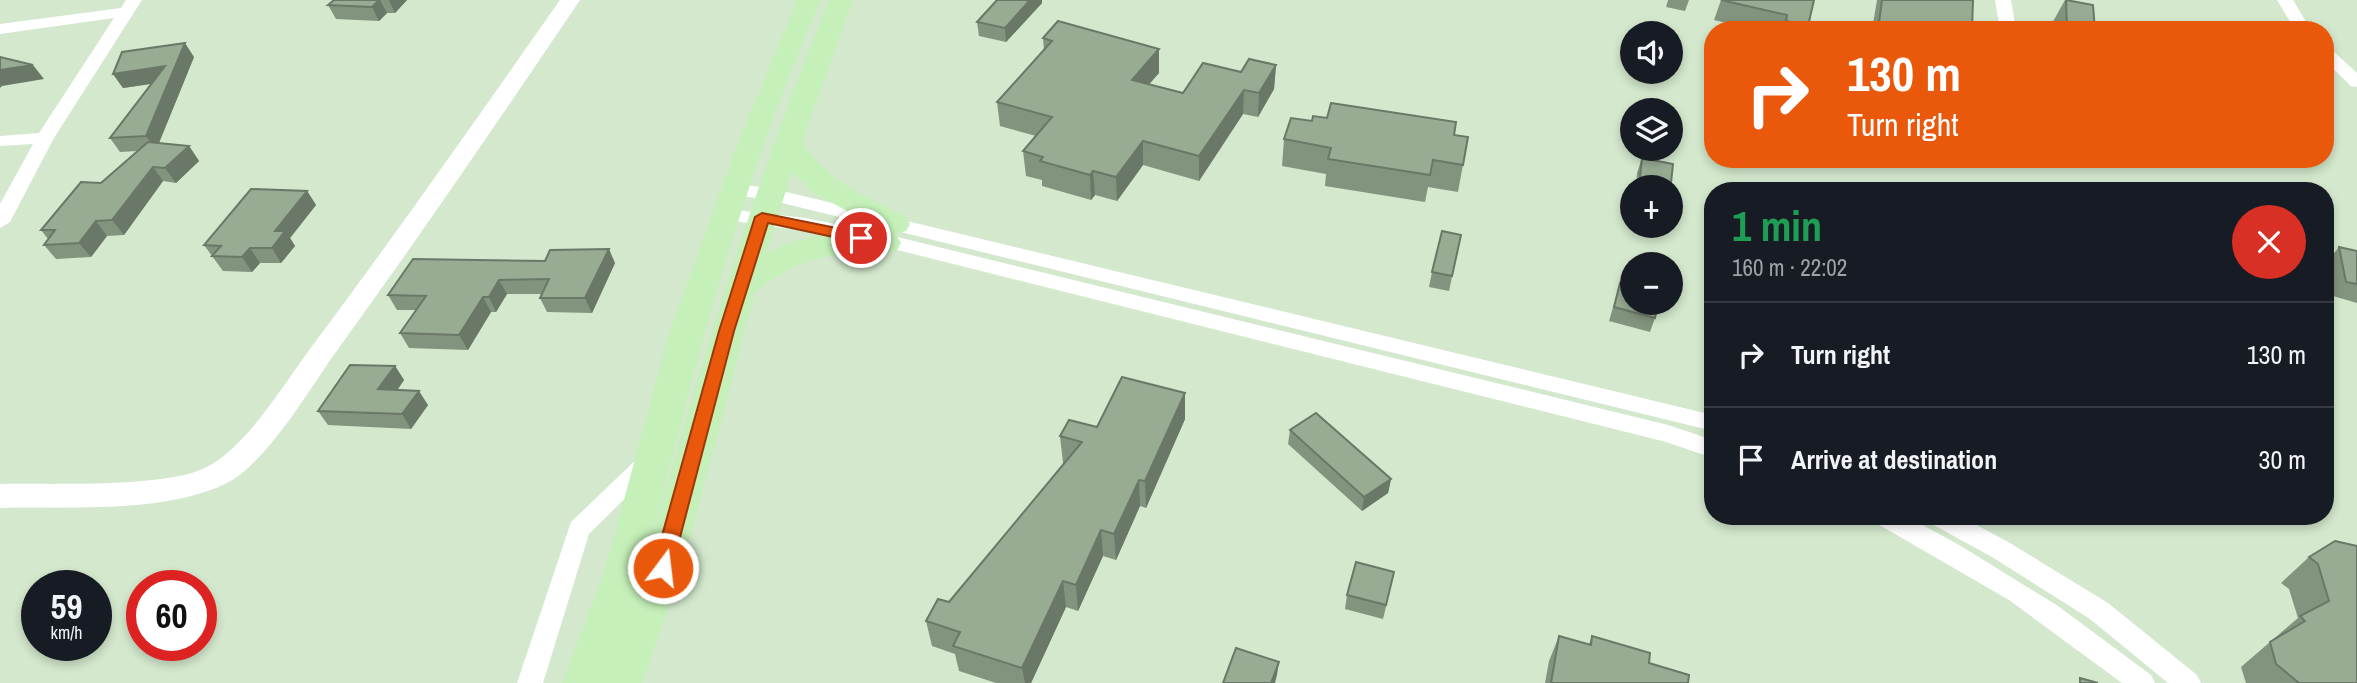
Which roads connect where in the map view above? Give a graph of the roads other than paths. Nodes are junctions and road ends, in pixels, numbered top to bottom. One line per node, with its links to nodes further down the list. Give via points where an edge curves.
1 (569, 0): 23 (street, via 406,238 264,431 237,459 216,476 167,489)
2 (809, 0): 15 (main road)
3 (841, 0): 14 (main road)
4 (2003, 0): 7 (street)
5 (2285, 0): 8 (street)
6 (131, 6): 9 (street); 12 (street)
7 (2006, 21)
8 (2298, 21)
9 (0, 29)
10 (2334, 60): 11 (street)
11 (2357, 82)
12 (45, 138): 13 (street); 17 (street)
13 (0, 141)
14 (788, 141): 16 (main road); 18 (main road, via 801,166)
15 (730, 202): 16 (street); 16 (street); 22 (main road, via 685,337)
16 (766, 205): 18 (street); 19 (main road)
17 (0, 222)
18 (890, 233): 19 (main road, via 802,247 772,262); 20 (street); 21 (street)
19 (740, 287): 28 (main road, via 663,568)
20 (1704, 421)
21 (1704, 447)
22 (656, 455): 26 (street, via 579,529); 27 (main road, via 624,570)
23 (0, 496)
24 (1900, 525): 29 (street, via 2005,582)
25 (1955, 525): 30 (street, via 2099,611)
26 (530, 683)
27 (583, 683)
28 (621, 683)
29 (2143, 683)
30 (2188, 683)

